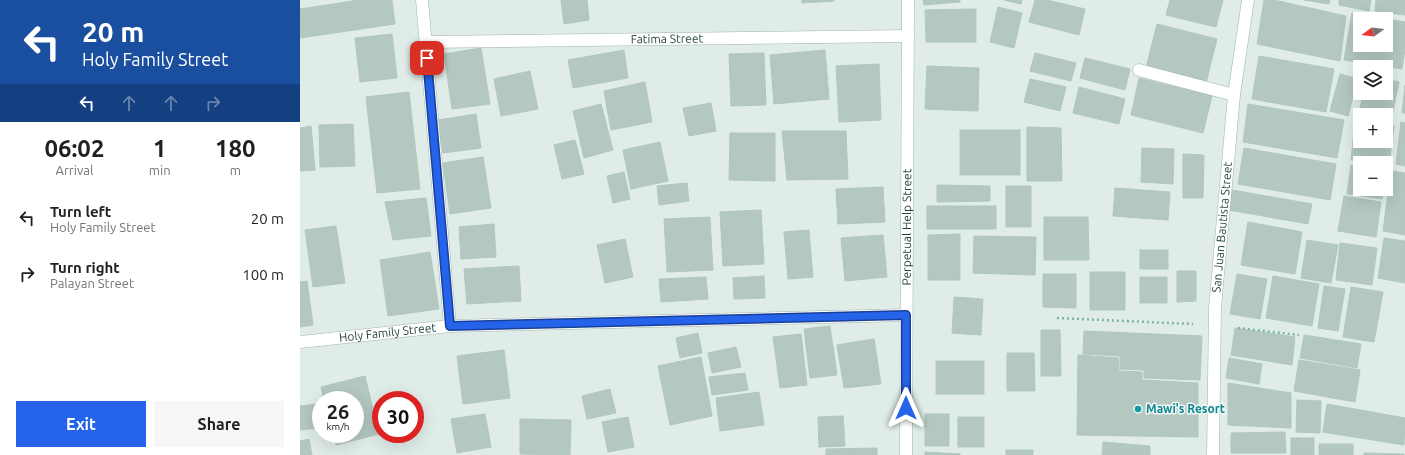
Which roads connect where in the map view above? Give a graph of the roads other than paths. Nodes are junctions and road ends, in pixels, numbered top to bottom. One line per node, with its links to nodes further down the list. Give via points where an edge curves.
1 (422, 0): 5 (street)
2 (908, 0): 4 (street, Perpetual Help Street)
3 (1248, 0): 7 (street, San Juan Bautista Street)
4 (908, 36): 5 (street, Fatima Street); 8 (street, Perpetual Help Street)
5 (425, 42): 9 (street)
6 (1139, 70): 7 (street)
7 (1234, 95): 12 (street, San Juan Bautista Street, via 1215,308)
8 (906, 315): 9 (street, Holy Family Street); 11 (street, Perpetual Help Street)
9 (450, 326): 10 (street, Holy Family Street)
10 (300, 342)
11 (906, 455)
12 (1213, 455)

